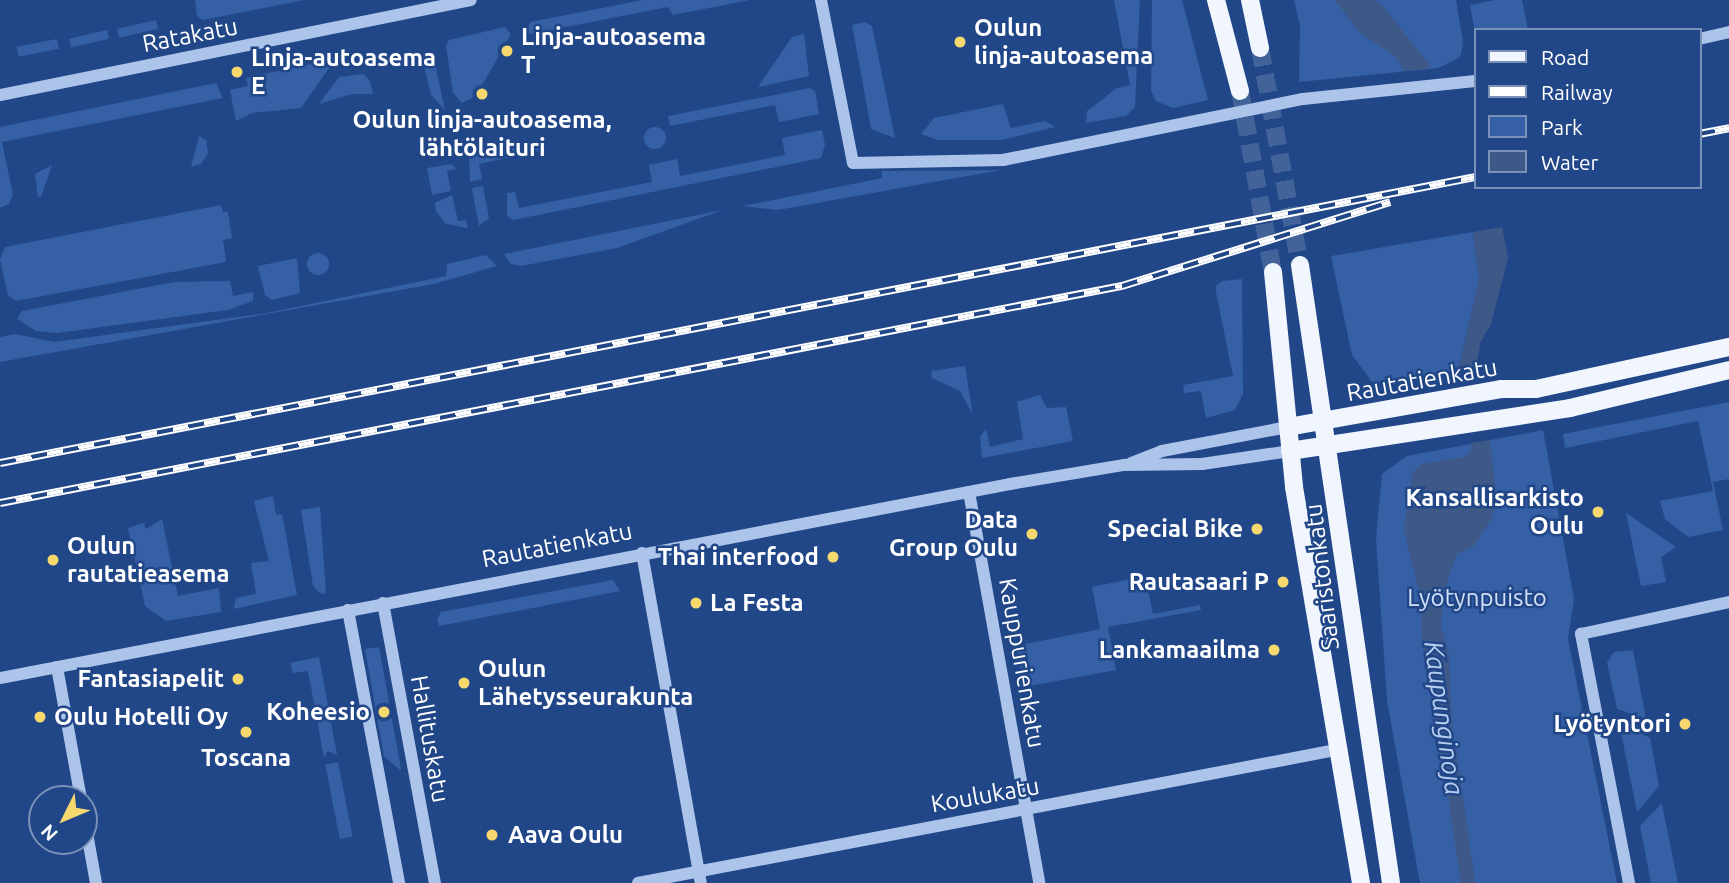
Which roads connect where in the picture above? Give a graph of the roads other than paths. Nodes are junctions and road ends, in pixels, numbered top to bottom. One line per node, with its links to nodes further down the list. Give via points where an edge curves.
1 (471, 0): 10 (street, Ratakatu)
2 (821, 0): 8 (street, via 853,163 1003,160 1303,99)
3 (1216, 0): 9 (main road)
4 (1250, 0): 7 (main road)
5 (1729, 32): 6 (street)
6 (1701, 39)
7 (1260, 48)
8 (1474, 81)
9 (1240, 91)
10 (0, 95)
11 (1300, 265): 15 (main road, Saaristonkatu)
12 (1273, 272): 16 (main road, Saaristonkatu)
13 (1729, 347): 15 (main road, Rautatienkatu, via 1536,389 1501,389)
14 (1729, 370): 17 (main road, Rautatienkatu, via 1570,408)
15 (1325, 421): 16 (main road, Rautatienkatu); 17 (main road, Saaristonkatu)
16 (1288, 427): 18 (main road, Saaristonkatu); 19 (street, Rautatienkatu, via 1162,451)
17 (1329, 446): 18 (main road, Rautatienkatu); 38 (main road, Saaristonkatu, via 1364,723)
18 (1290, 451): 19 (street, Rautatienkatu, via 1202,464); 27 (main road, Saaristonkatu)
19 (1124, 465): 20 (street, Rautatienkatu)
20 (969, 492): 21 (street, Rautatienkatu); 29 (street, Kauppurienkatu)
21 (642, 553): 23 (street, Rautatienkatu); 31 (street)
22 (1729, 602): 39 (street, via 1581,634)
23 (383, 603): 24 (street, Rautatienkatu); 34 (street, Hallituskatu)
24 (348, 610): 25 (street, Rautatienkatu); 33 (street)
25 (57, 667): 26 (street, Rautatienkatu); 28 (street)
26 (0, 678)
27 (1341, 749): 29 (street, Koulukatu); 37 (main road, Saaristonkatu)
28 (78, 785)
29 (1026, 809): 31 (street, Koulukatu); 36 (street, Kauppurienkatu)
30 (91, 855): 32 (street)
31 (700, 877): 35 (street, Koulukatu)
32 (96, 883)
33 (399, 883)
34 (435, 883)
35 (638, 883)
36 (1040, 883)
37 (1361, 883)
38 (1391, 883)
39 (1629, 883)

